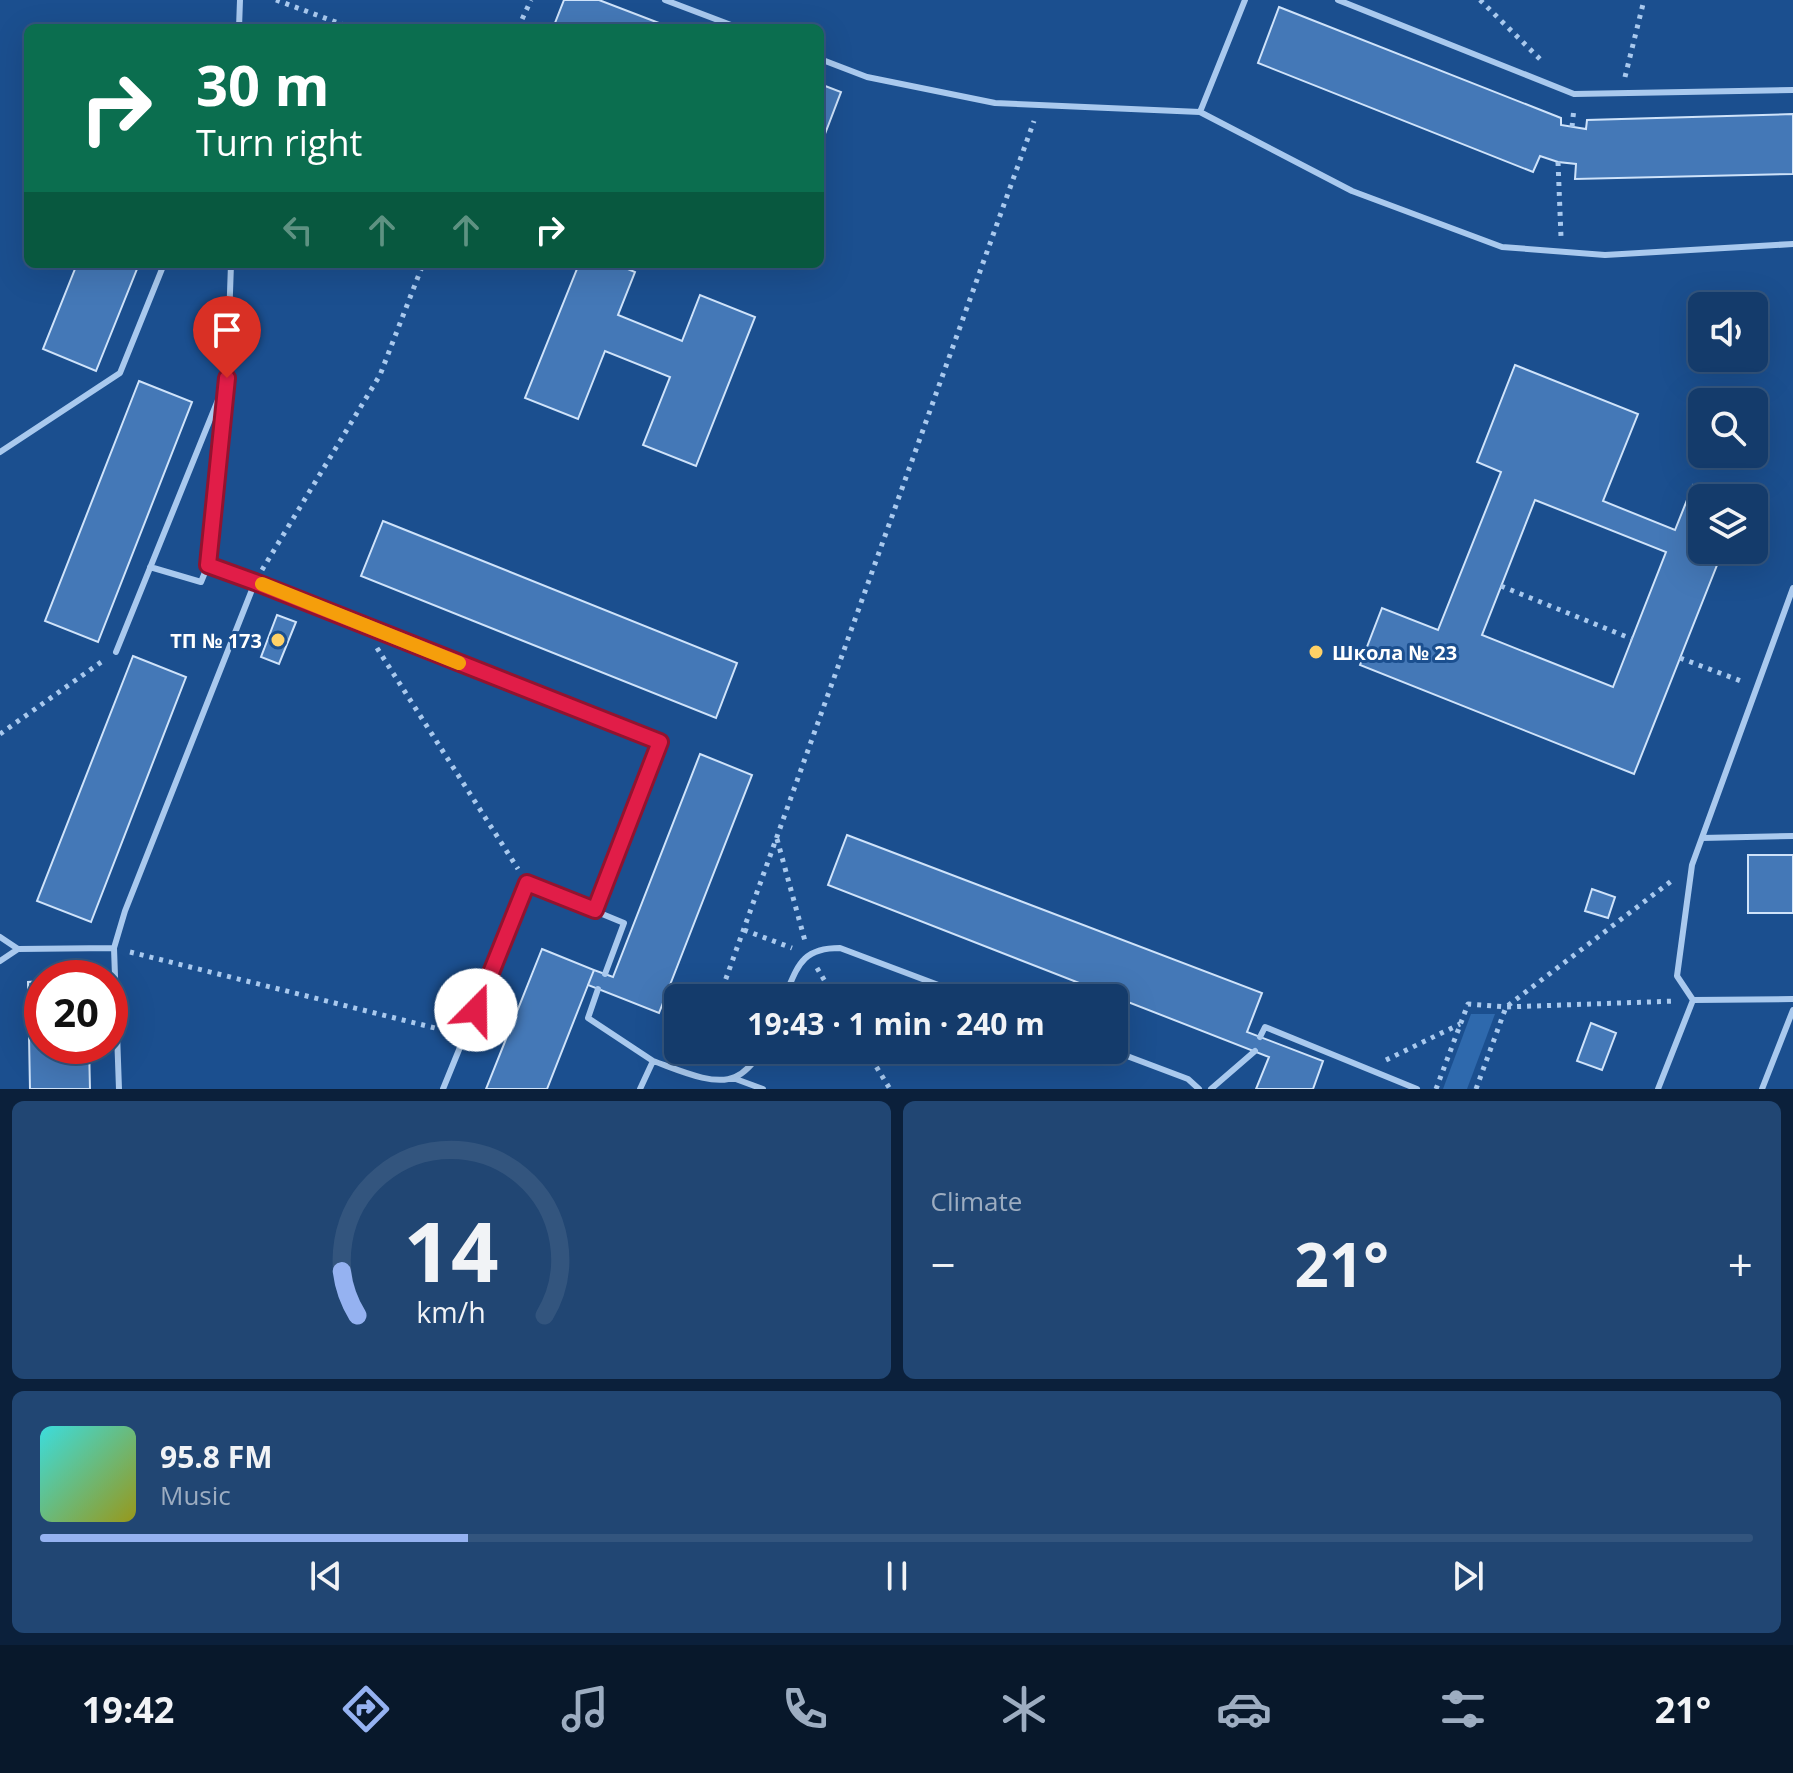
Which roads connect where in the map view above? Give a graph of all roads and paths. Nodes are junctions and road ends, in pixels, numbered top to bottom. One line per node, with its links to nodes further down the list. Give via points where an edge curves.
1 (240, 0): 9 (lane)
2 (276, 0): 10 (path)
3 (531, 0): 11 (path)
4 (665, 0): 12 (lane)
5 (1245, 0): 18 (lane)
6 (1338, 0): 16 (lane)
7 (1480, 0): 16 (path)
8 (1644, 0): 15 (path)
9 (239, 24)
10 (341, 24)
11 (520, 24)
12 (728, 24)
13 (824, 61): 17 (lane, via 867,77 995,103)
14 (1793, 90): 15 (lane)
15 (1621, 93): 16 (lane)
16 (1574, 94)
17 (1040, 105): 18 (lane); 39 (path)
18 (1200, 112): 21 (lane, via 1352,191 1502,247)
19 (1558, 162): 21 (path)
20 (1793, 244): 21 (lane, via 1605,255)
21 (1561, 252)
22 (162, 268): 26 (lane, via 120,373)
23 (231, 268): 25 (lane)
24 (421, 268): 29 (path, via 380,375)
25 (227, 378): 27 (lane); 28 (lane)
26 (0, 452)
27 (208, 565): 28 (lane, via 201,582); 29 (lane)
28 (150, 567): 34 (lane)
29 (255, 582): 32 (lane); 46 (lane)
30 (1501, 586): 33 (path)
31 (1793, 588): 36 (lane)
32 (362, 624): 42 (path); 43 (lane, via 660,742)
33 (1632, 639)
34 (116, 652): 37 (path)
35 (1680, 658): 36 (path)
36 (1757, 687): 40 (lane)
37 (0, 734)
38 (1793, 836): 40 (lane)
39 (777, 838): 44 (path); 48 (path)
40 (1702, 838): 41 (lane)
41 (1692, 865): 57 (lane, via 1677,976); 58 (path)
42 (527, 883): 43 (lane); 61 (lane)
43 (595, 910): 50 (lane, via 624,923)
44 (744, 930): 48 (path); 51 (path)
45 (0, 937): 47 (lane)
46 (114, 948): 47 (lane); 61 (path); 70 (lane)
47 (18, 949): 49 (lane)
48 (808, 954): 52 (lane); 53 (path); 54 (lane, via 840,948)
49 (0, 961)
50 (605, 974)
51 (724, 984)
52 (790, 984)
53 (826, 984)
54 (936, 984)
55 (598, 989): 65 (lane, via 588,1018)
56 (1793, 999): 57 (lane)
57 (1693, 1000): 58 (path); 80 (lane)
58 (1506, 1007): 60 (path, via 1468,1004); 79 (path)
59 (1793, 1010): 81 (lane)
60 (1461, 1023): 68 (path); 78 (path)
61 (465, 1036): 71 (lane)
62 (1260, 1037): 68 (lane, via 1265,1027)
63 (1255, 1051): 76 (lane)
64 (1128, 1056): 75 (lane, via 1188,1079)
65 (653, 1061): 69 (lane, via 715,1081); 72 (lane)
66 (752, 1064): 69 (lane)
67 (875, 1064): 74 (path)
68 (1367, 1069): 77 (lane)
69 (733, 1078): 73 (lane)
70 (119, 1089)
71 (443, 1089)
72 (640, 1089)
73 (763, 1089)
74 (890, 1089)
75 (1199, 1089)
76 (1211, 1089)
77 (1417, 1089)
78 (1436, 1089)
79 (1476, 1089)
80 (1658, 1089)
81 (1762, 1089)

